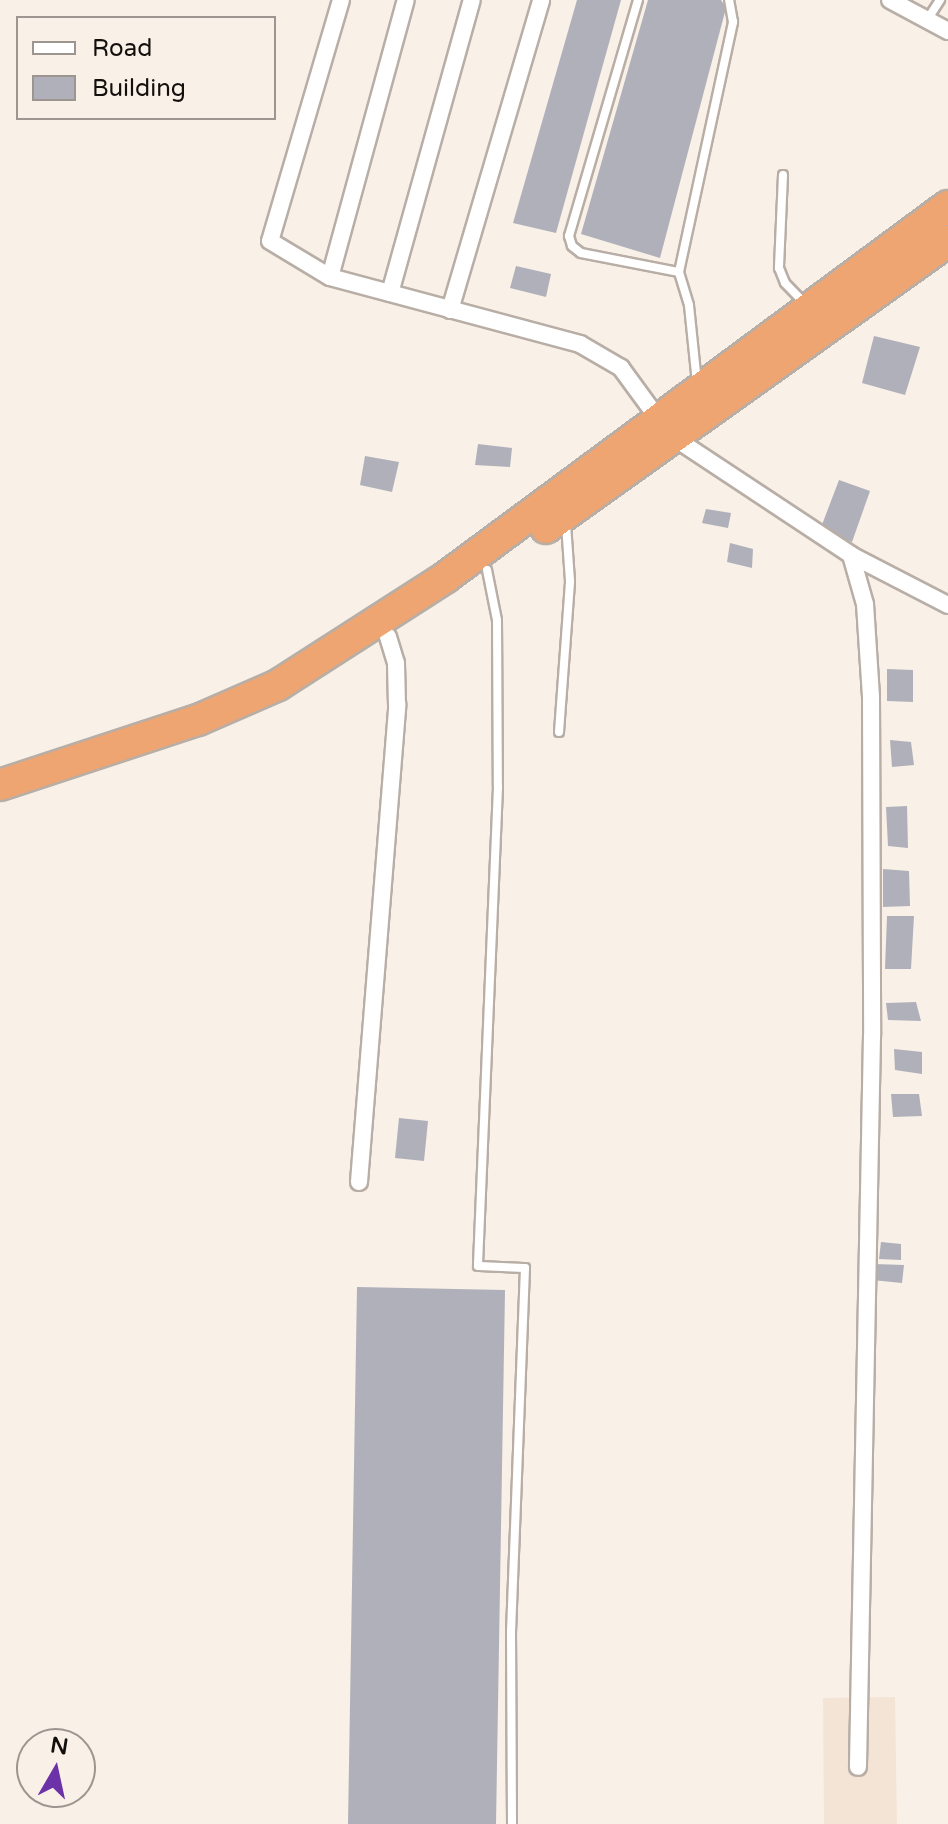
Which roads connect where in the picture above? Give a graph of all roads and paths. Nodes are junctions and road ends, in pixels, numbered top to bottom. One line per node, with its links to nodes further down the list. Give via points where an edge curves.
1 (341, 0): 15 (street, via 270,241)
2 (406, 0): 15 (street)
3 (472, 0): 16 (street)
4 (541, 0): 18 (street)
5 (638, 0): 14 (lane, via 569,236 581,253)
6 (729, 0): 14 (lane, via 733,22)
7 (890, 0): 9 (street)
8 (940, 0): 9 (lane)
9 (927, 20): 10 (street)
10 (948, 31)
11 (783, 175): 17 (lane, via 779,268 785,283)
12 (948, 206): 17 (highway)
13 (948, 241): 20 (highway)
14 (679, 272): 19 (lane, via 689,305)
15 (330, 277): 16 (street)
16 (390, 293): 18 (street)
17 (809, 309): 19 (highway)
18 (450, 310): 20 (street, via 594,351 621,368)
19 (698, 390): 20 (highway)
20 (666, 428): 21 (highway); 22 (street); 27 (highway, via 278,685 198,720)
21 (564, 515): 23 (highway); 26 (lane, via 570,581)
22 (851, 555): 24 (street); 30 (street, via 865,604 871,697 872,1036)
23 (487, 570): 25 (highway); 31 (lane, via 497,620 498,772 478,1266 525,1268 511,1632)
24 (948, 605)
25 (388, 636): 28 (highway, via 286,701 204,737); 29 (street, via 396,663 397,705)
26 (559, 732)
27 (0, 785)
28 (0, 804)
29 (359, 1182)
30 (858, 1767)
31 (512, 1824)

